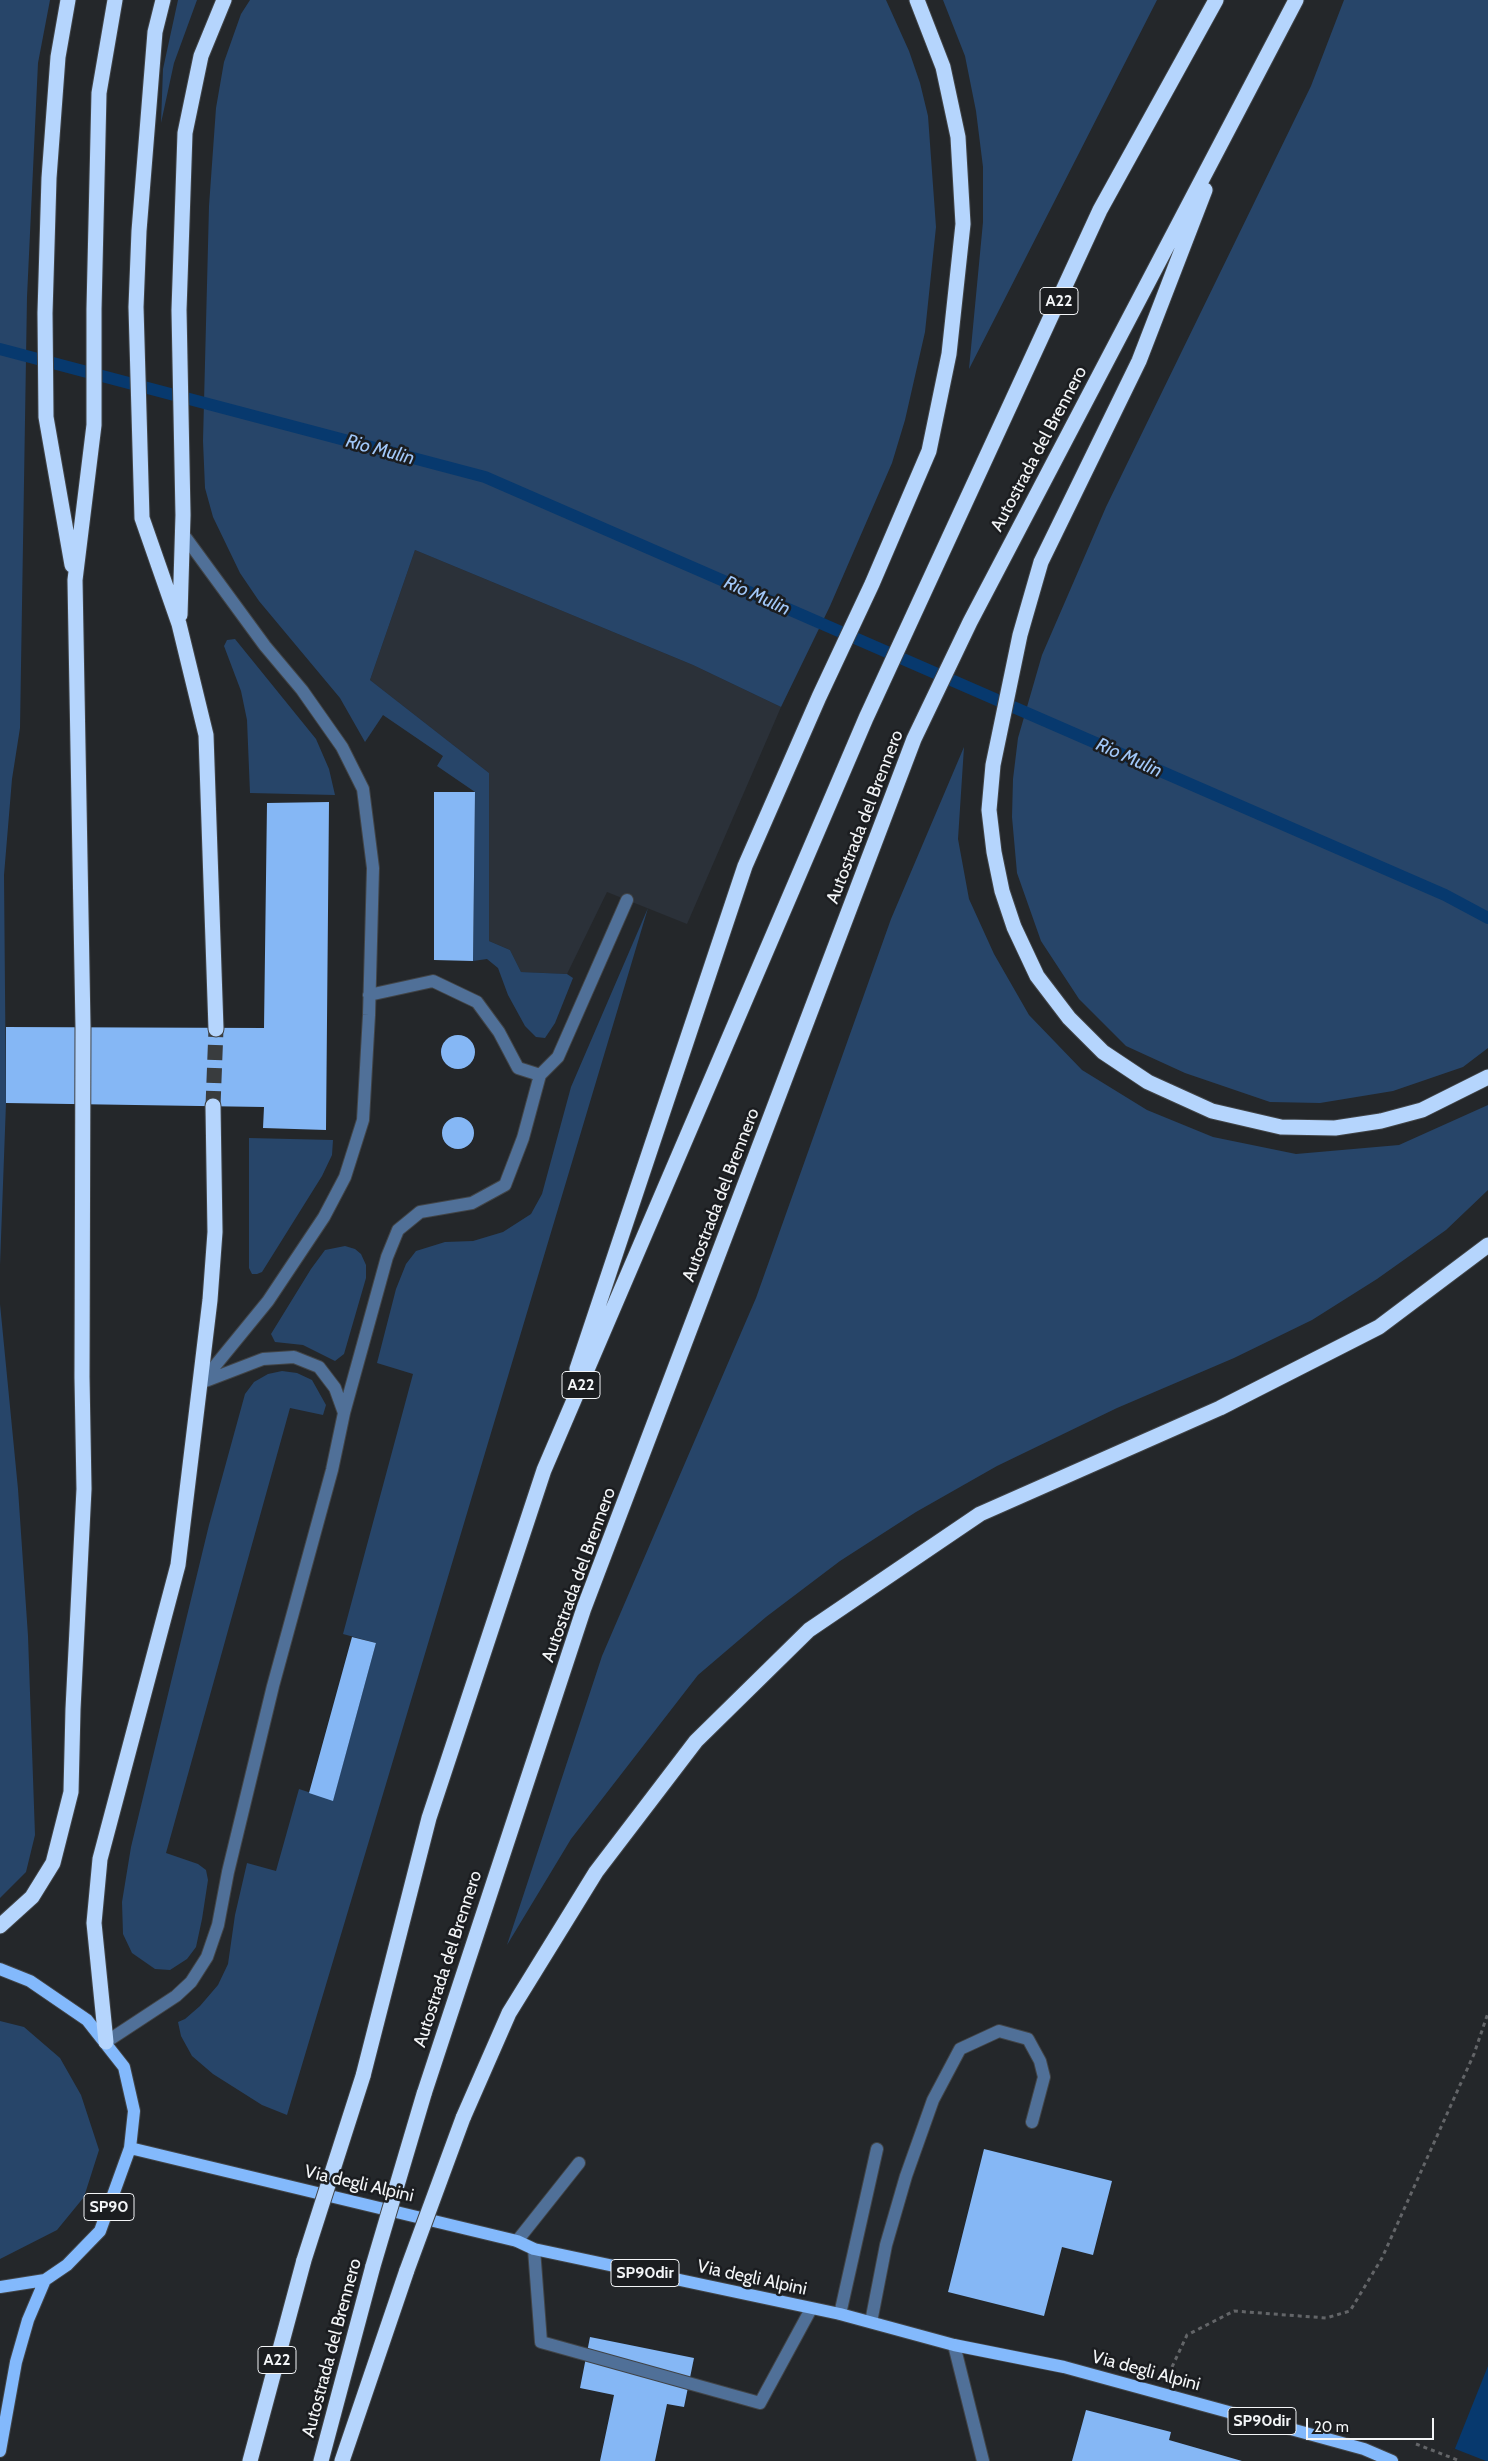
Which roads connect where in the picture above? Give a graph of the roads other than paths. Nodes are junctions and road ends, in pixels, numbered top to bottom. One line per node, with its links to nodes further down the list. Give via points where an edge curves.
1 (68, 0): 10 (highway, via 58,57 49,178 46,417)
2 (115, 0): 10 (highway, via 99,93 94,425)
3 (163, 0): 11 (highway, via 155,32 136,307 142,518)
4 (224, 0): 9 (highway, via 201,56 185,133 179,310)
5 (917, 0): 21 (highway, via 943,66 958,136 963,224 949,354 930,451 745,866)
6 (1216, 0): 21 (highway, Autostrada del Brennero / A22, via 1100,210 866,718)
7 (1296, 0): 8 (highway, Autostrada del Brennero)
8 (1231, 124): 16 (highway, via 1139,361 1041,562 1020,635 993,765 989,810 1002,891 1014,927 1037,976 1069,1018 1103,1052 1148,1082 1212,1111 1281,1127 1335,1128 1422,1110); 39 (highway, Autostrada del Brennero, bridge, via 970,622 914,739 584,1608 424,2094 373,2266)
9 (182, 534): 11 (highway); 13 (street, via 302,690 342,747 363,789 373,868)
10 (75, 580): 22 (highway, via 84,1028 84,1489 71,1792 53,1863 32,1897)
11 (179, 624): 14 (highway, via 206,735)
12 (627, 900): 15 (street, via 558,1057)
13 (369, 995): 15 (street, via 433,981 477,1002 499,1032 518,1068); 19 (street, via 363,1120 345,1177 324,1217 268,1301)
14 (216, 1029)
15 (540, 1075): 20 (street, via 523,1138 505,1185 472,1203 420,1212 398,1230 387,1257)
16 (1488, 1077)
17 (213, 1106): 19 (highway, via 215,1232)
18 (1488, 1245): 40 (highway, bridge, via 1379,1327 1220,1408 980,1514 809,1630 696,1741 596,1872 509,2014 463,2118)
19 (201, 1383): 20 (street, via 263,1359 294,1357 319,1367 336,1388); 24 (highway, via 178,1565 100,1859 94,1923)
20 (344, 1413): 24 (street, via 332,1470 273,1686 218,1925 207,1957 191,1982 176,1996)
21 (544, 1470): 38 (highway, Autostrada del Brennero / A22, bridge, via 429,1818 364,2076 304,2260)
22 (0, 1926)
23 (0, 1969): 24 (main road, SP90, via 30,1981 87,2020)
24 (106, 2042): 26 (main road, SP90, via 124,2067 134,2111)
25 (1032, 2122): 35 (street, via 1044,2077 1040,2061 1028,2040 999,2031 960,2049 933,2100 906,2176 886,2245)
26 (130, 2148): 29 (main road, Via degli Alpini / SP90dir); 31 (main road, SP90, via 100,2231 67,2265)
27 (877, 2149): 34 (street)
28 (579, 2163): 29 (street)
29 (517, 2240): 30 (main road, Via degli Alpini / SP90dir)
30 (534, 2249): 33 (main road, Via degli Alpini / SP90dir); 33 (street, via 541,2342 760,2403)
31 (45, 2280): 32 (main road, SP90); 37 (main road, via 28,2320 16,2362)
32 (0, 2287)
33 (812, 2309): 34 (main road, Via degli Alpini / SP90dir)
34 (840, 2314): 35 (main road, Via degli Alpini / SP90dir)
35 (871, 2322): 36 (main road, Via degli Alpini / SP90dir)
36 (954, 2345): 41 (street); 42 (main road, Via degli Alpini / SP90dir, via 1064,2367 1364,2450)
37 (0, 2451)
38 (250, 2461)
39 (321, 2461)
40 (342, 2461)
41 (984, 2461)
42 (1392, 2461)

